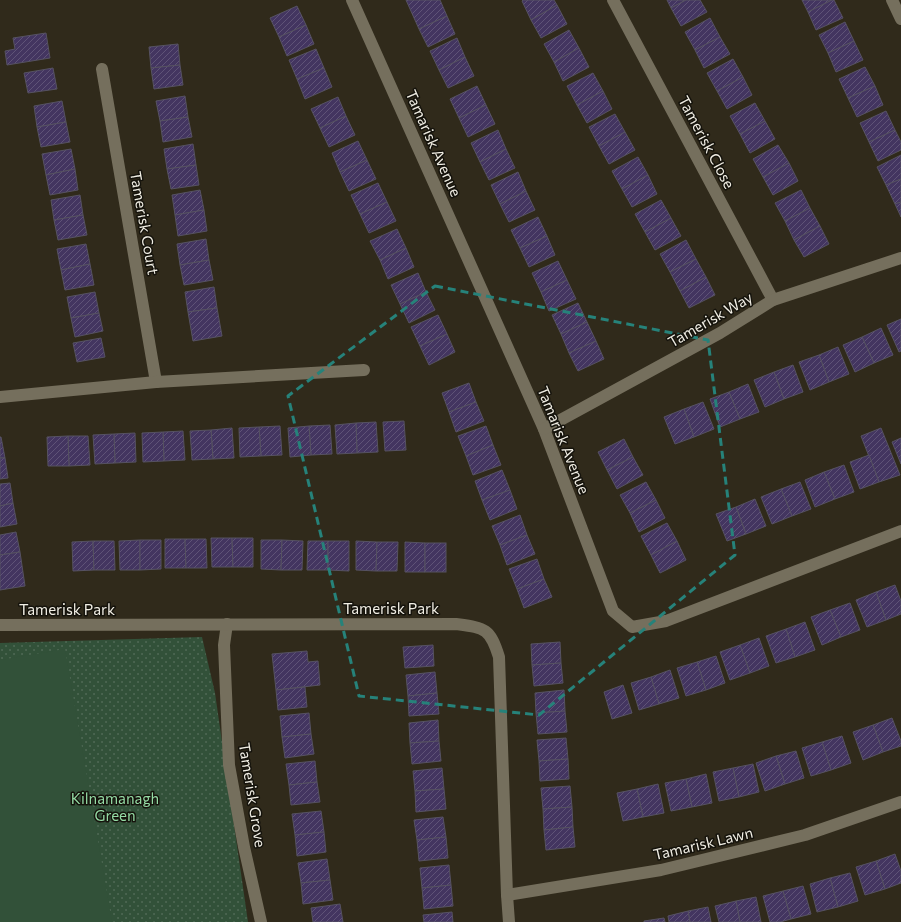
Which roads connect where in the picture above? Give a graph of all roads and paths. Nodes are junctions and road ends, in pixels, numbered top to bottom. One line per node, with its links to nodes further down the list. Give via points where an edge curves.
1 (352, 0): 11 (street, Tamarisk Avenue)
2 (613, 0): 7 (street, Tamerisk Close)
3 (892, 0): 4 (street)
4 (901, 19)
5 (102, 69): 9 (street, Tamerisk Court)
6 (901, 258): 7 (street, Tamerisk Way)
7 (773, 300): 11 (street, Tamerisk Way, via 720,333)
8 (364, 370): 9 (street)
9 (156, 382): 10 (street)
10 (0, 397)
11 (544, 429): 12 (street, Tamarisk Avenue, via 613,611 632,627 666,621)
12 (901, 531)
13 (227, 624): 14 (street, Tamerisk Park); 16 (street, Tamerisk Park, via 456,624 480,628 494,640 499,658); 17 (street, Tamerisk Grove, via 224,646 229,764)
14 (0, 625)
15 (901, 802): 16 (street, Tamarisk Lawn, via 805,835 661,870)
16 (507, 895): 18 (street, Tamerisk Park)
17 (261, 922)
18 (509, 922)

